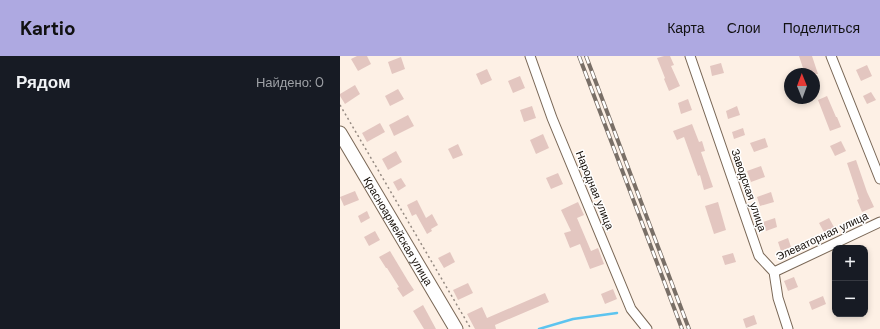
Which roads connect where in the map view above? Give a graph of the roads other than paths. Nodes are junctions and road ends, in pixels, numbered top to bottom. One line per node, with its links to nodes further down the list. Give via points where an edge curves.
1 (530, 56): 9 (street, Народная улица, via 552,118 630,309)
2 (690, 56): 7 (street, Заводская улица, via 759,256)
3 (831, 56): 5 (street)
4 (340, 133): 8 (street, Красноармейская улица)
5 (880, 179)
6 (880, 222): 7 (street, Элеваторная улица)
7 (774, 272): 10 (street, via 778,298)
8 (456, 329)
9 (647, 329)
10 (788, 329)

